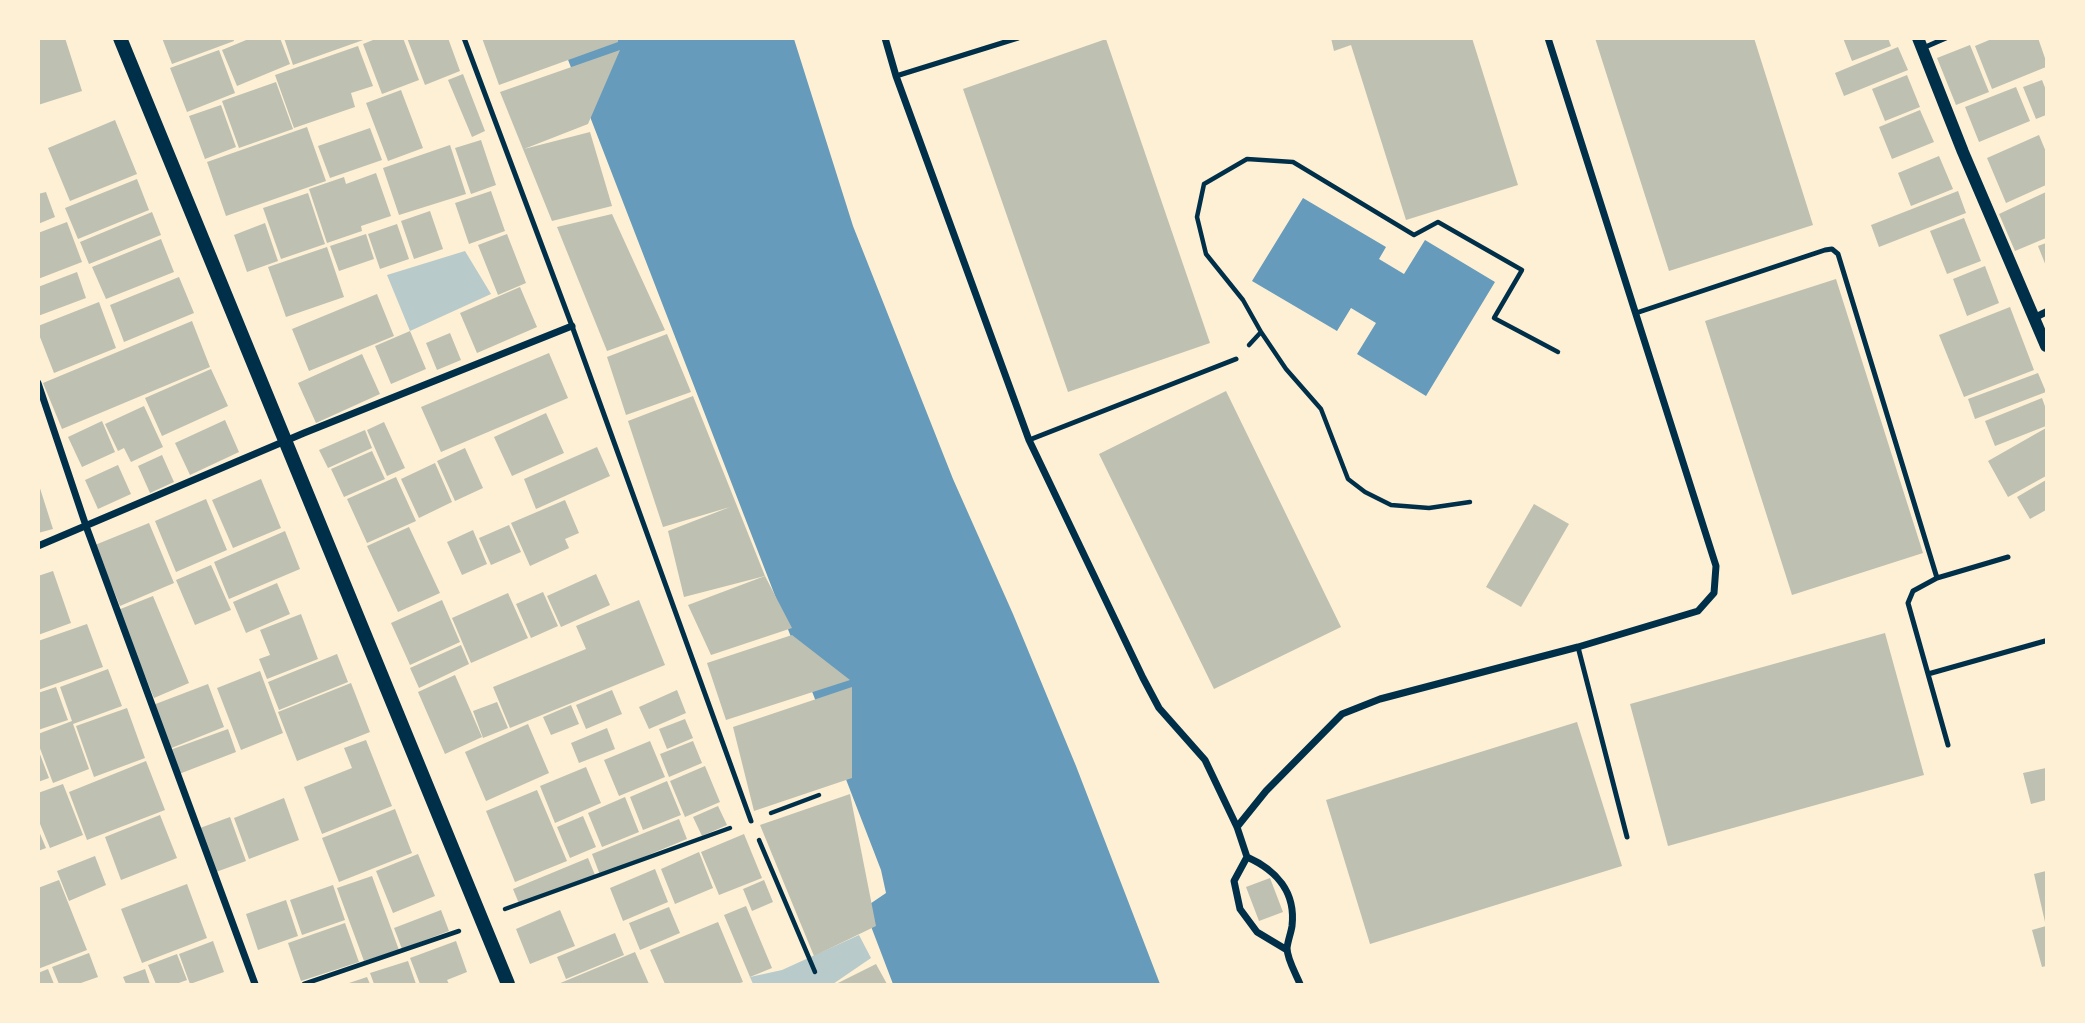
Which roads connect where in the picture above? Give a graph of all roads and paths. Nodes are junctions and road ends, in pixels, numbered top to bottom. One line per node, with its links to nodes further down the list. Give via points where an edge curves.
1 (120, 38): 19 (main road)
2 (464, 38): 12 (lane)
3 (885, 38): 8 (street)
4 (1018, 38): 8 (lane)
5 (1548, 38): 10 (street)
6 (1946, 38): 7 (lane)
7 (1921, 44): 11 (street)
8 (896, 76): 18 (street)
9 (2046, 312): 11 (street)
10 (1636, 313): 24 (lane, via 1825,250 1839,254); 26 (street, via 1716,566 1714,593 1698,611)
11 (2034, 318): 14 (street)
12 (572, 326): 19 (street); 30 (lane)
13 (1261, 332): 15 (path, via 1243,300 1206,254 1197,217 1204,184 1247,159 1293,162 1414,235 1438,222 1522,270 1494,318); 16 (path); 20 (path, via 1321,409 1348,479 1391,506 1429,508)
14 (2046, 346)
15 (1558, 352)
16 (1236, 359): 18 (lane)
17 (38, 383): 21 (street)
18 (1029, 440): 31 (street, via 1153,698 1205,760)
19 (286, 442): 21 (street); 34 (main road)
20 (1469, 502)
21 (86, 526): 22 (street); 36 (street)
22 (38, 546)
23 (2008, 557): 24 (lane)
24 (1937, 578): 27 (lane, via 1913,591 1908,603)
25 (2045, 641): 27 (lane)
26 (1578, 647): 31 (street, via 1380,699 1342,714); 32 (lane)
27 (1928, 674): 28 (lane)
28 (1948, 745)
29 (819, 795): 30 (path)
30 (751, 821): 34 (path)
31 (1237, 827): 33 (street)
32 (1628, 837)
33 (1247, 857): 35 (street, via 1266,865 1290,896 1293,924); 35 (street, via 1234,881 1240,909 1257,932)
34 (480, 918): 37 (path, via 457,932); 38 (main road)
35 (1287, 950): 39 (street)
36 (255, 985)
37 (304, 985)
38 (508, 985)
39 (1300, 985)

